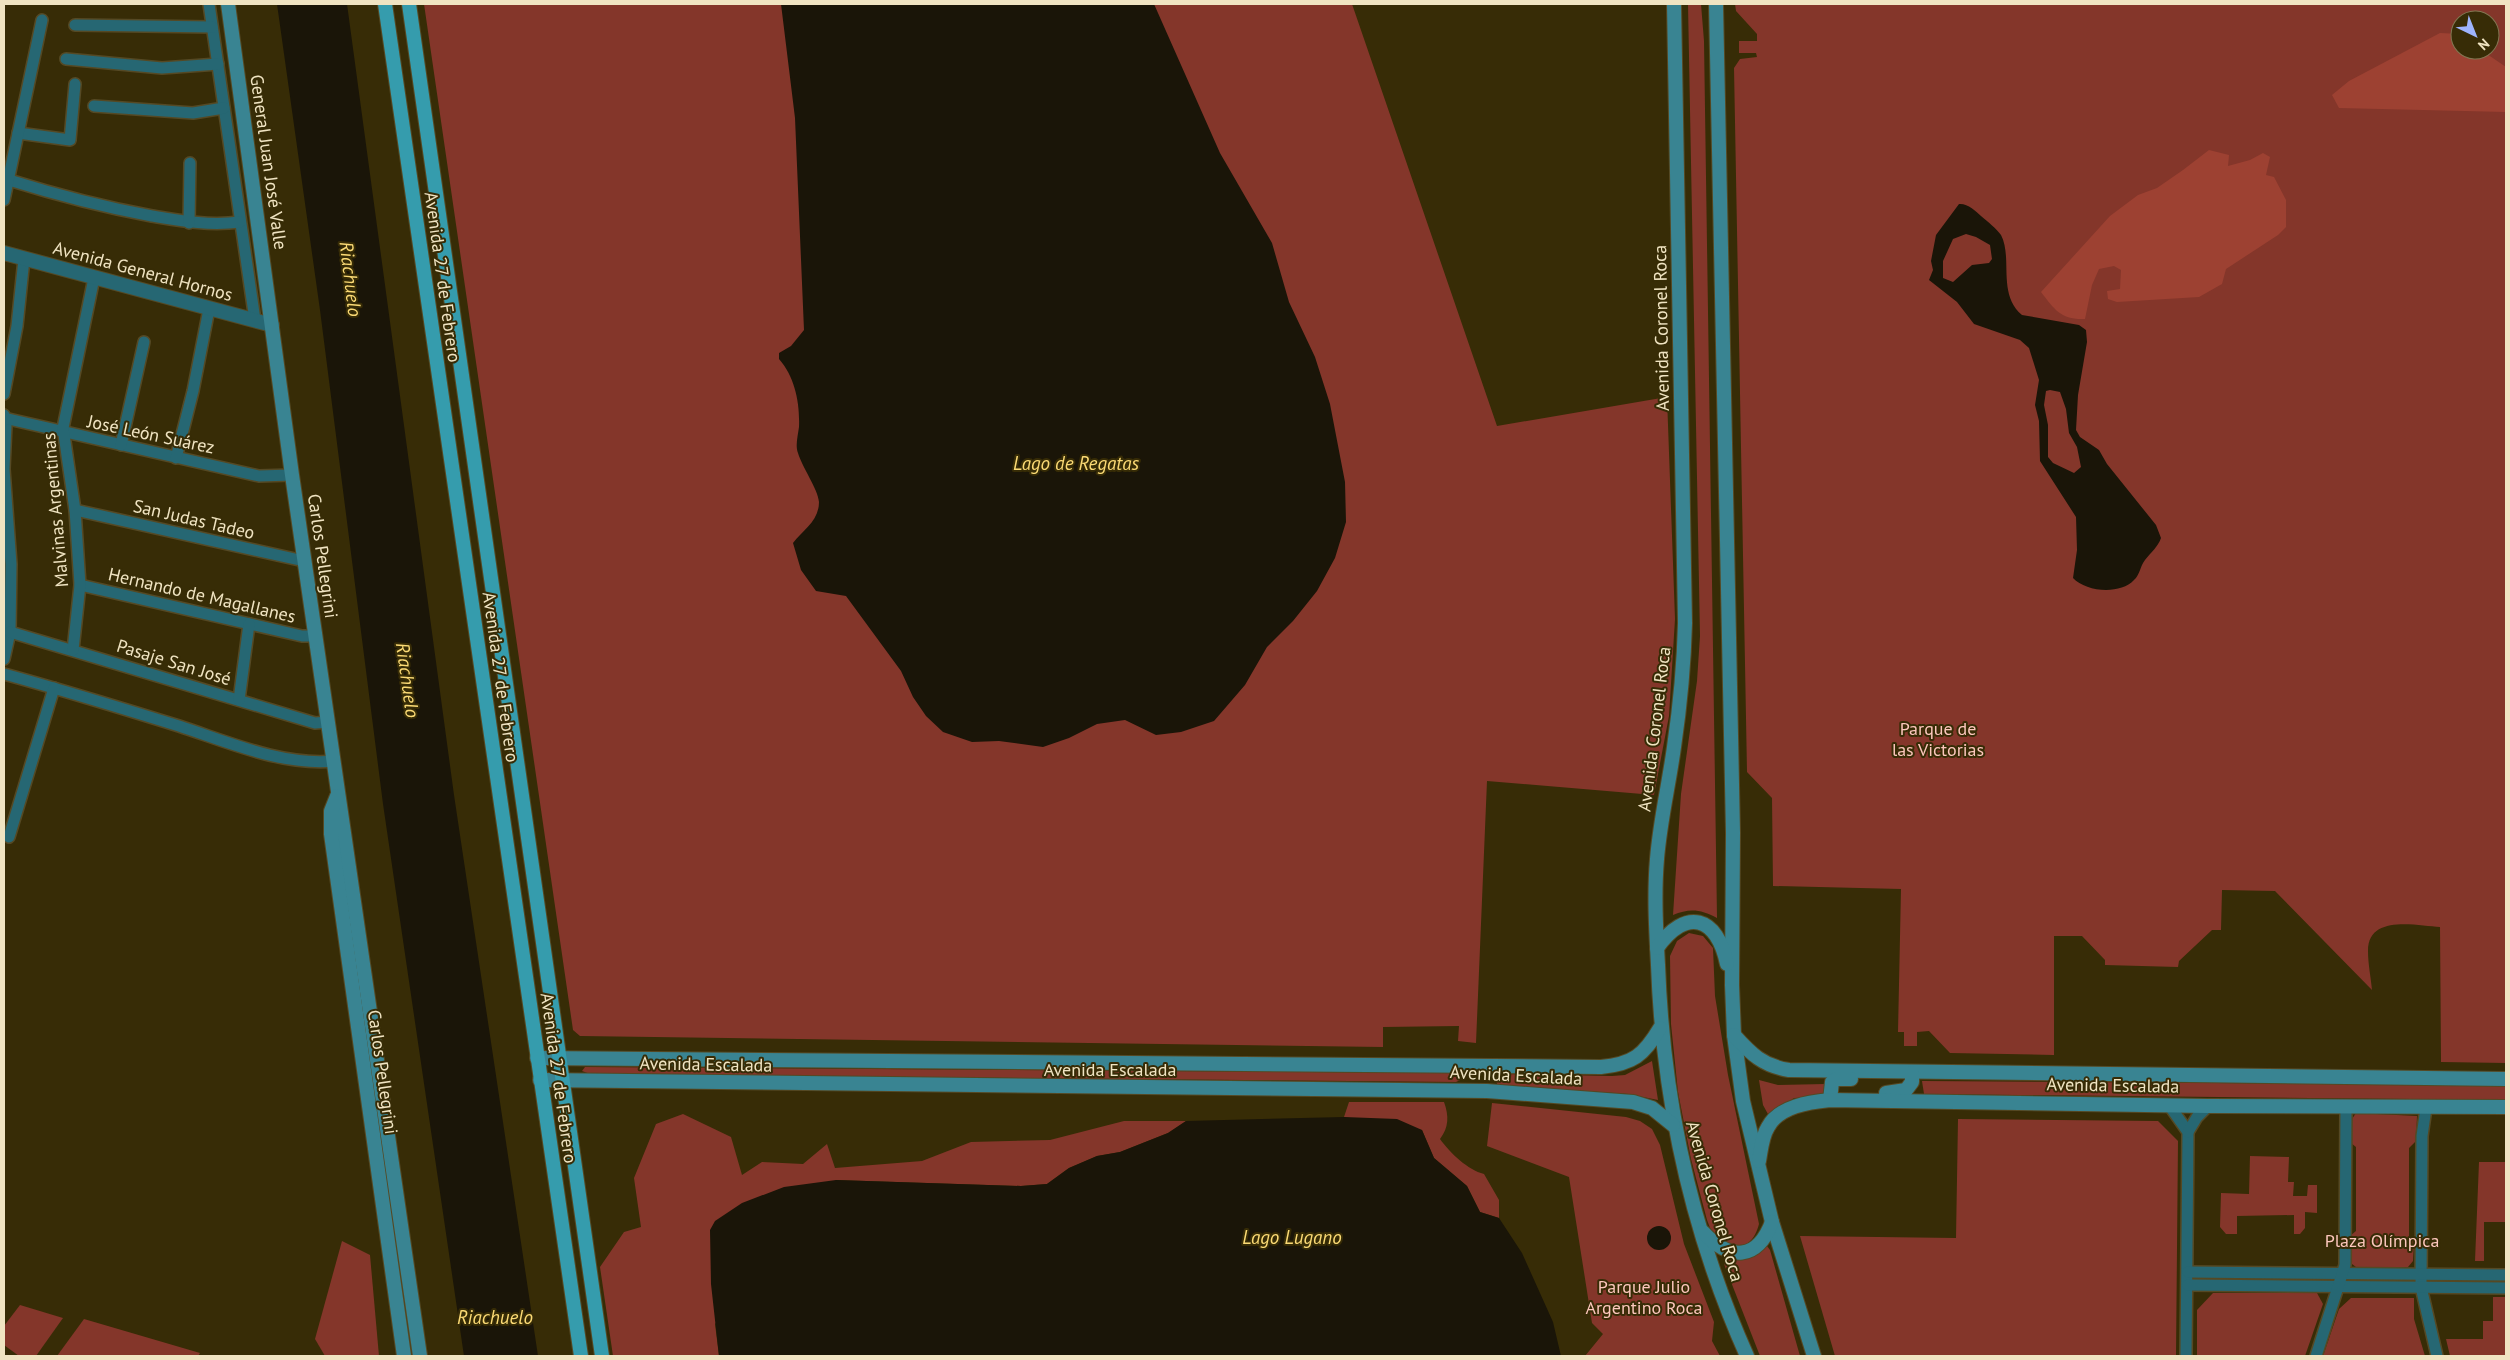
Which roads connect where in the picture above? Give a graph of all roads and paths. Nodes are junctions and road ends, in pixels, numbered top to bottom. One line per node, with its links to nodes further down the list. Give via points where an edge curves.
1 (209, 4): 9 (street, General Juan José Valle)
2 (228, 4): 26 (main road, General Juan José Valle)
3 (385, 4): 55 (main road, Avenida 27 de Febrero)
4 (409, 4): 56 (main road, Avenida 27 de Febrero)
5 (1674, 4): 51 (main road, Avenida Coronel Roca, via 1685,623 1680,700 1657,860)
6 (1716, 4): 52 (main road, via 1733,833)
7 (42, 20): 15 (street)
8 (75, 25): 9 (street)
9 (212, 27): 11 (street, General Juan José Valle)
10 (66, 59): 11 (street, via 162,68)
11 (218, 64): 14 (street, General Juan José Valle)
12 (75, 84): 15 (street, via 70,140)
13 (94, 106): 14 (street, via 193,113)
14 (224, 108): 20 (street, General Juan José Valle)
15 (18, 133): 17 (street)
16 (190, 163): 19 (street)
17 (9, 180): 18 (street); 19 (street, via 84,203)
18 (4, 200)
19 (189, 222): 20 (street, via 217,225)
20 (240, 222): 25 (street, General Juan José Valle)
21 (4, 252): 22 (street, Avenida General Hornos)
22 (24, 259): 23 (street, Avenida General Hornos); 28 (street)
23 (94, 278): 24 (street, Avenida General Hornos); 30 (street, Malvinas Argentinas)
24 (209, 309): 25 (street, Avenida General Hornos); 32 (street)
25 (255, 320): 26 (street, Avenida General Hornos)
26 (272, 325): 34 (main road, Carlos Pellegrini)
27 (144, 342): 31 (street)
28 (4, 394)
29 (4, 417): 30 (street, José León Suárez); 33 (street)
30 (63, 432): 31 (street, José León Suárez); 35 (street, Malvinas Argentinas)
31 (121, 445): 32 (street, José León Suárez)
32 (176, 458): 34 (street, José León Suárez, via 259,476)
33 (4, 469): 37 (street)
34 (292, 475): 36 (main road, Carlos Pellegrini)
35 (75, 510): 36 (street, San Judas Tadeo); 38 (street, Malvinas Argentinas)
36 (304, 561): 40 (main road, Carlos Pellegrini)
37 (8, 563): 41 (street)
38 (80, 585): 39 (street, Hernando de Magallanes); 42 (street, Malvinas Argentinas)
39 (249, 624): 40 (street, Hernando de Magallanes); 46 (street)
40 (316, 636): 47 (main road, Carlos Pellegrini)
41 (7, 637): 42 (street, Pasaje San José); 43 (street)
42 (73, 650): 46 (street, Pasaje San José)
43 (4, 659)
44 (4, 674): 45 (street)
45 (54, 688): 48 (street, via 304,763); 50 (street)
46 (239, 700): 47 (street, Pasaje San José, via 315,723)
47 (328, 722): 48 (main road, Carlos Pellegrini)
48 (334, 761): 49 (main road, Carlos Pellegrini)
49 (338, 793): 83 (main road, Carlos Pellegrini, via 331,811 331,834); 84 (main road, Carlos Pellegrini)
50 (10, 837)
51 (1657, 948): 52 (main road, via 1686,922 1705,923 1721,941); 53 (main road, Avenida Coronel Roca)
52 (1732, 985): 54 (main road)
53 (1660, 1028): 57 (main road, Avenida Escalada, via 1635,1059 1617,1065); 70 (main road, Avenida Coronel Roca)
54 (1734, 1035): 58 (main road, Avenida Escalada, via 1760,1061 1778,1068); 72 (main road, via 1743,1101)
55 (537, 1058): 56 (main road, Avenida Escalada); 61 (main road, Avenida 27 de Febrero)
56 (560, 1058): 57 (main road, Avenida Escalada); 62 (main road, Avenida 27 de Febrero)
57 (1489, 1067): 63 (main road)
58 (1893, 1073): 59 (main road, Avenida Escalada); 64 (main road, via 1880,1079 1836,1079 1830,1086)
59 (1912, 1073): 60 (main road, Avenida Escalada); 64 (main road, via 1910,1087 1902,1092 1856,1093)
60 (2506, 1079)
61 (540, 1080): 62 (main road, Avenida Escalada); 85 (main road, Avenida 27 de Febrero)
62 (563, 1080): 63 (main road, Avenida Escalada); 86 (main road, Avenida 27 de Febrero)
63 (1487, 1090): 70 (main road, Avenida Escalada, via 1633,1102 1652,1108)
64 (1836, 1100): 65 (main road, Avenida Escalada); 72 (main road, Avenida Escalada, via 1801,1104 1779,1116 1768,1127)
65 (2169, 1105): 66 (main road, Avenida Escalada); 71 (street)
66 (2208, 1106): 67 (main road, Avenida Escalada); 71 (street)
67 (2346, 1107): 69 (main road, Avenida Escalada); 76 (street, via 2346,1246)
68 (2506, 1107): 69 (main road, Avenida Escalada)
69 (2426, 1108): 77 (street, via 2422,1136)
70 (1673, 1125): 74 (main road, Avenida Coronel Roca)
71 (2188, 1132): 75 (street)
72 (1758, 1166): 73 (main road)
73 (1772, 1222): 74 (main road, via 1758,1245 1742,1253 1722,1249); 88 (main road)
74 (1701, 1230): 87 (main road, Avenida Coronel Roca, via 1726,1307)
75 (2188, 1272): 76 (street); 79 (street)
76 (2343, 1273): 77 (street); 80 (street)
77 (2421, 1274): 78 (street); 81 (street)
78 (2506, 1275)
79 (2188, 1285): 80 (street); 89 (street)
80 (2340, 1286): 81 (street); 90 (street)
81 (2421, 1287): 82 (street); 91 (street)
82 (2506, 1288)
83 (404, 1356)
84 (420, 1356)
85 (581, 1356)
86 (602, 1356)
87 (1747, 1356)
88 (1814, 1356)
89 (2186, 1356)
90 (2316, 1356)
91 (2437, 1356)

